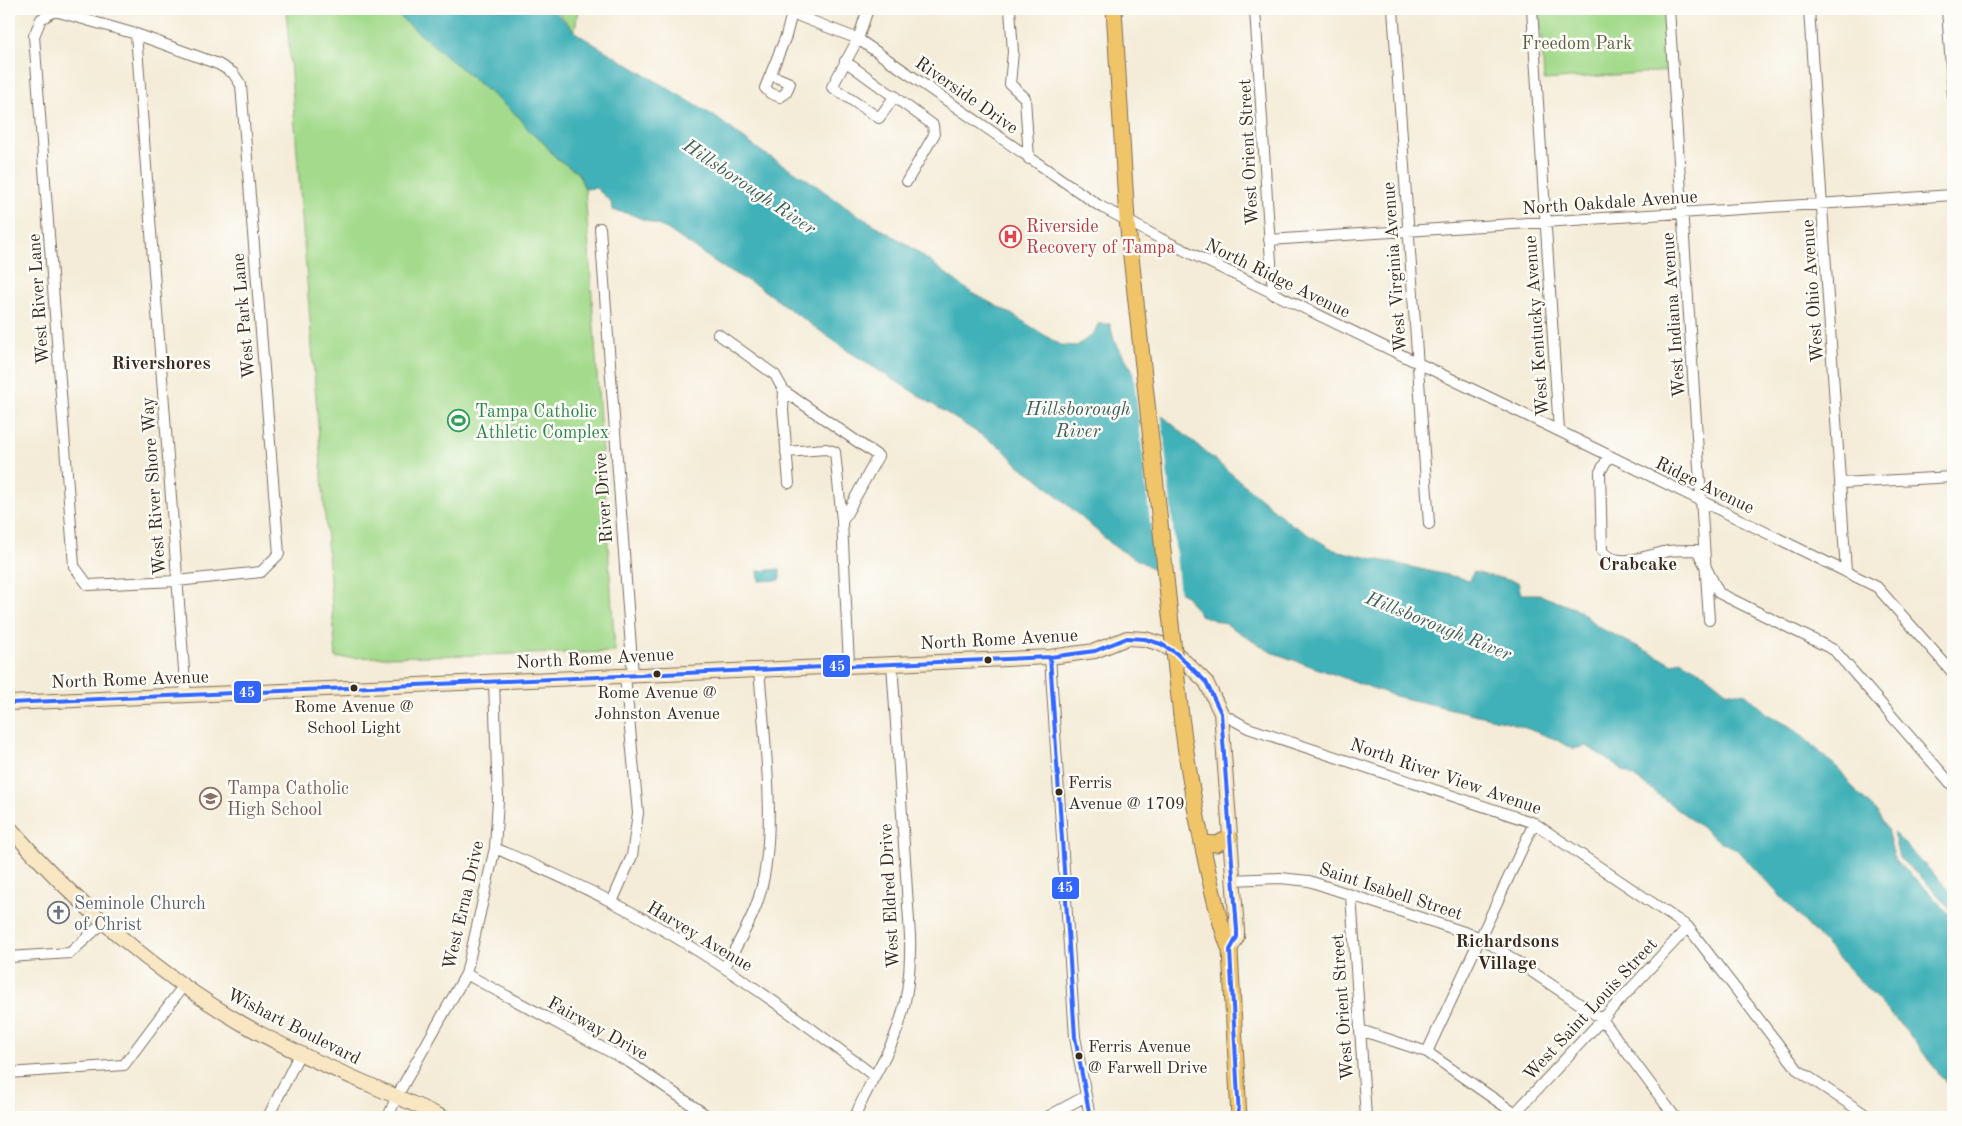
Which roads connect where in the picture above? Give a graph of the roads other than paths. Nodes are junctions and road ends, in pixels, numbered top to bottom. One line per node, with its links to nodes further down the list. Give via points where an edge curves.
1 (781, 9): 11 (street, Riverside Drive)
2 (868, 9): 13 (street)
3 (1010, 9): 18 (street, via 1013,52 1010,84 1025,98)
4 (1114, 9): 23 (main road)
5 (1256, 9): 27 (street, West Orient Street)
6 (1392, 9): 26 (street, West Virginia Avenue)
7 (1532, 9): 24 (street, West Kentucky Avenue)
8 (1669, 9): 22 (street, West Indiana Avenue)
9 (1809, 9): 21 (street, West Ohio Avenue)
10 (1947, 9): 17 (street)
11 (792, 11): 13 (street, Riverside Drive); 15 (street)
12 (136, 34): 43 (street, West River Shore Way); 43 (street, West Park Lane, via 226,67 241,85 279,554 261,572); 43 (street, West River Lane, via 55,11 41,19 34,36 74,566 88,585)
13 (858, 39): 14 (street); 18 (street, Riverside Drive)
14 (845, 61): 16 (street); 16 (street, via 832,87 879,118)
15 (771, 74)
16 (895, 96): 19 (street, via 932,125 934,135)
17 (1953, 96)
18 (1029, 159): 23 (street, Riverside Drive, via 1098,205)
19 (907, 182)
20 (1953, 195): 21 (street, North Oakdale Avenue)
21 (1822, 203): 22 (street, North Oakdale Avenue); 37 (street, West Ohio Avenue)
22 (1682, 213): 24 (street, North Oakdale Avenue); 38 (street, West Indiana Avenue)
23 (1127, 220): 28 (street, North Ridge Avenue); 59 (main road, bridge, via 1181,716)
24 (1545, 222): 26 (street, North Oakdale Avenue); 32 (street, West Kentucky Avenue)
25 (600, 228): 50 (street, River Drive)
26 (1408, 232): 27 (street, North Oakdale Avenue); 30 (street, West Virginia Avenue)
27 (1270, 240): 28 (street, West Orient Street)
28 (1273, 294): 30 (street, North Ridge Avenue)
29 (718, 334): 31 (street, via 775,375)
30 (1416, 362): 32 (street, Ridge Avenue); 40 (street, West Virginia Avenue)
31 (784, 391): 33 (street); 39 (street, via 878,456)
32 (1560, 431): 34 (street, Ridge Avenue)
33 (786, 452): 36 (street); 39 (street, via 826,449 835,452)
34 (1608, 456): 38 (street, Ridge Avenue); 41 (street, via 1600,472 1602,551 1606,556 1631,560 1697,550)
35 (1953, 477): 37 (street)
36 (789, 482)
37 (1841, 483): 42 (street, West Ohio Avenue)
38 (1701, 501): 41 (street, West Indiana Avenue); 42 (street, Ridge Avenue)
39 (842, 522): 47 (street)
40 (1429, 524)
41 (1706, 568): 44 (street, West Indiana Avenue); 55 (street, via 1719,593 1834,650)
42 (1846, 572): 49 (street, Ridge Avenue, via 1877,588)
43 (177, 581): 52 (street, West River Shore Way)
44 (1710, 620)
45 (1050, 657): 46 (street, North Rome Avenue); 54 (street, North Rome Avenue, via 1095,651 1127,638 1161,644 1176,653 1206,682); 79 (street, via 1075,1036)
46 (892, 663): 47 (street, North Rome Avenue); 77 (street, West Eldred Drive, via 910,956 901,1020)
47 (849, 665): 48 (street, North Rome Avenue)
48 (759, 669): 50 (street, North Rome Avenue); 69 (street, via 769,826 764,879 751,918)
49 (1953, 673)
50 (629, 676): 51 (street, North Rome Avenue); 63 (street, River Drive, via 638,813 632,856)
51 (494, 682): 52 (street, North Rome Avenue); 60 (street, West Erna Drive, via 498,800)
52 (186, 696): 53 (street, North Rome Avenue)
53 (9, 703)
54 (1221, 713): 56 (street, North River View Avenue, via 1248,728); 58 (street)
55 (1953, 786)
56 (1534, 823): 65 (street, North River View Avenue); 66 (street)
57 (9, 828): 64 (street, Wishart Boulevard, via 45,868)
58 (1230, 837): 59 (main road, via 1217,844); 61 (street)
59 (1202, 843): 67 (main road, via 1222,933)
60 (495, 848): 63 (street, Harvey Avenue); 70 (street, West Erna Drive)
61 (1232, 880): 62 (street, Saint Isabell Street, via 1280,878 1309,881); 67 (street, via 1237,937)
62 (1351, 895): 66 (street, Saint Isabell Street); 73 (street, West Orient Street)
63 (612, 902): 69 (street, Harvey Avenue)
64 (104, 922): 68 (street, via 70,953); 71 (street, Wishart Boulevard)
65 (1688, 927): 72 (street, West Saint Louis Street); 91 (street, North River View Avenue, via 1798,1070)
66 (1482, 938): 72 (street, Saint Isabell Street); 74 (street)
67 (1230, 950): 88 (main road)
68 (9, 957)
69 (724, 967): 77 (street, Harvey Avenue)
70 (466, 974): 78 (street, West Erna Drive); 84 (street, Fairway Drive, via 629,1062)
71 (184, 985): 75 (street, Wishart Boulevard, via 244,1025); 76 (street, via 124,1065)
72 (1602, 1019): 80 (street, West Saint Louis Street); 90 (street, Saint Isabell Street)
73 (1360, 1030): 74 (street); 89 (street, West Orient Street)
74 (1427, 1052): 80 (street)
75 (300, 1054): 78 (street, Wishart Boulevard); 81 (street)
76 (9, 1074)
77 (874, 1076): 85 (street, West Eldred Drive)
78 (397, 1096): 82 (street, West Erna Drive); 83 (street, Wishart Boulevard)
79 (1086, 1096): 86 (street); 87 (street)
80 (1518, 1115)
81 (268, 1117)
82 (388, 1117)
83 (442, 1117)
84 (709, 1117)
85 (855, 1117)
86 (1046, 1117)
87 (1090, 1117)
88 (1239, 1117)
89 (1366, 1117)
90 (1675, 1117)
91 (1869, 1117)

